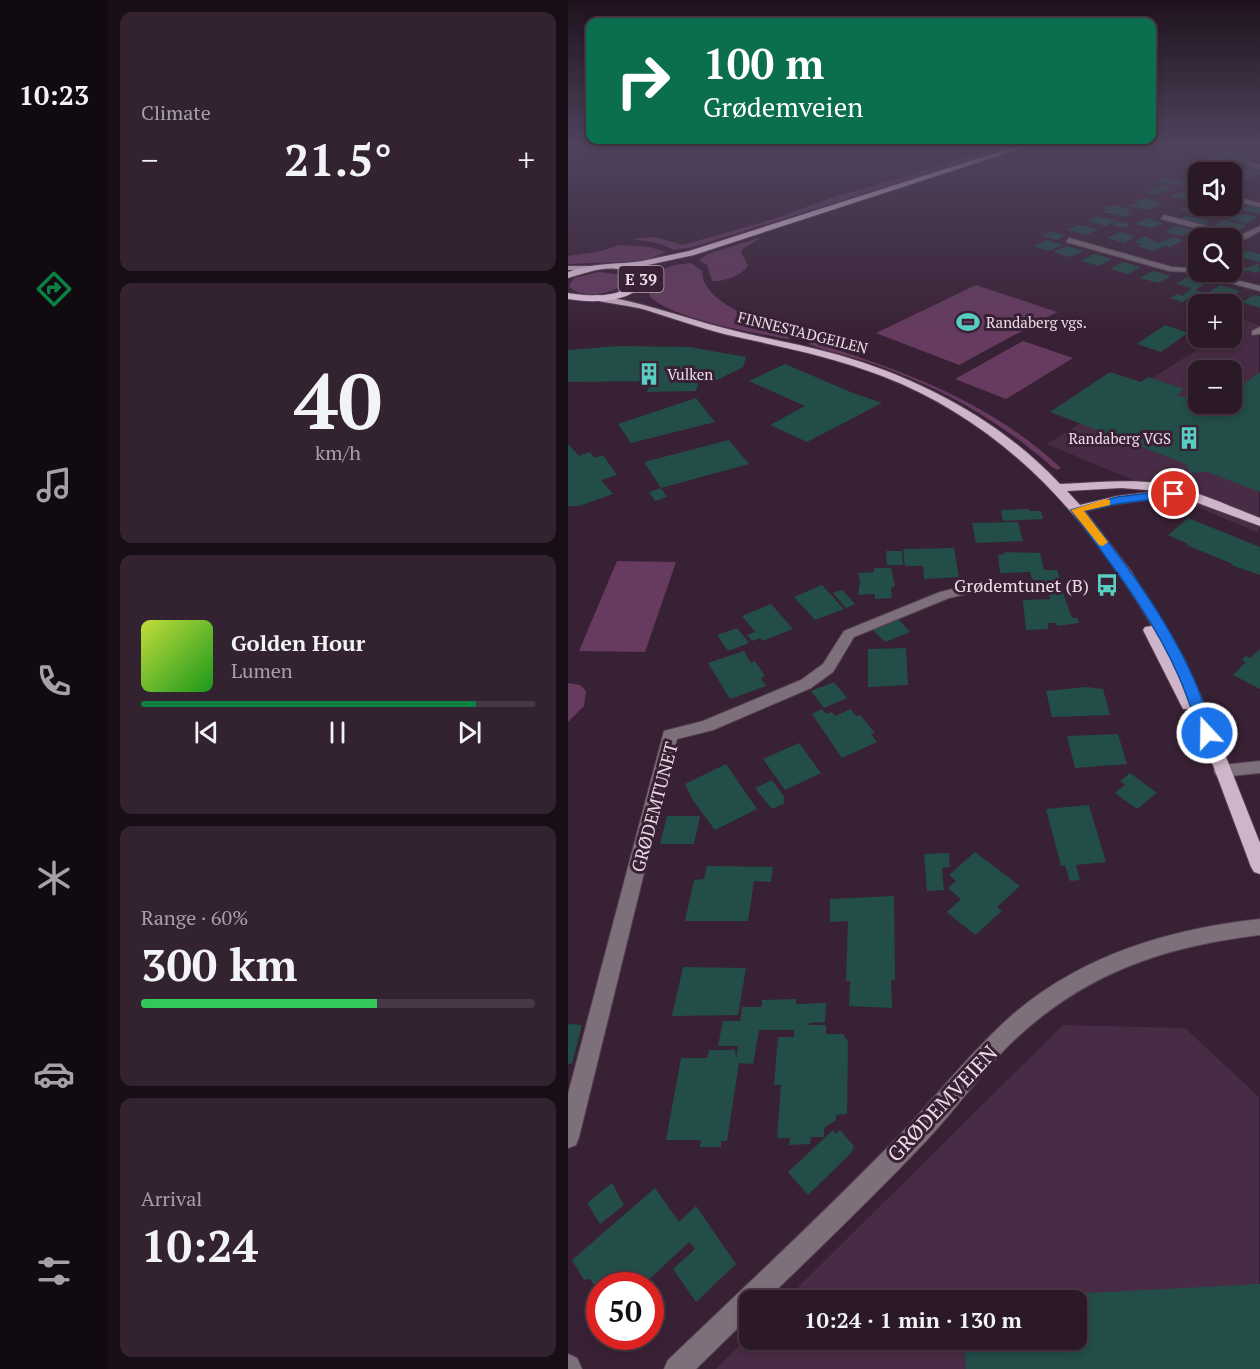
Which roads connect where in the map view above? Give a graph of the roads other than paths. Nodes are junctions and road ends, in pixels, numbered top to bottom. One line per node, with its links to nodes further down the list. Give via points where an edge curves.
1 (829, 209): 7 (highway, E 39)
2 (1164, 217): 3 (street)
3 (1205, 228)
4 (1260, 228): 5 (street)
5 (1242, 238)
6 (1069, 240): 11 (street)
7 (691, 253): 8 (highway, E 39); 13 (highway, E 39, via 657,267)
8 (612, 267): 10 (highway, E 39); 13 (highway, E 39, via 635,271)
9 (568, 268): 10 (main road)
10 (592, 268): 12 (highway, E 39)
11 (1188, 270)
12 (568, 275)
13 (639, 281): 17 (highway, E 39, via 625,292); 18 (main road, via 642,299)
14 (1231, 282): 15 (street)
15 (1260, 290)
16 (568, 298): 17 (highway, E 39)
17 (591, 299): 18 (main road, FINNESTADGEILEN)
18 (656, 310): 19 (main road, FINNESTADGEILEN, via 717,329 839,357 930,393 1009,442)
19 (1059, 488): 20 (main road, via 1145,486); 21 (main road, FINNESTADGEILEN)
20 (1184, 494): 21 (main road, via 1139,497); 22 (main road)
21 (1076, 510): 25 (main road, FINNESTADGEILEN, via 1146,621)
22 (1260, 522)
23 (970, 589): 28 (street, GRØDEMTUNET, via 945,595 850,634 828,668 806,684 708,726 670,735)
24 (1260, 767): 25 (street)
25 (1222, 771): 26 (main road, FINNESTADGEILEN)
26 (1260, 867)
27 (1260, 927): 29 (street, GRØDEMVEIEN, via 1194,935 1136,951 1105,964 1039,1005 1000,1040 912,1139)
28 (568, 1137)
29 (677, 1369)

